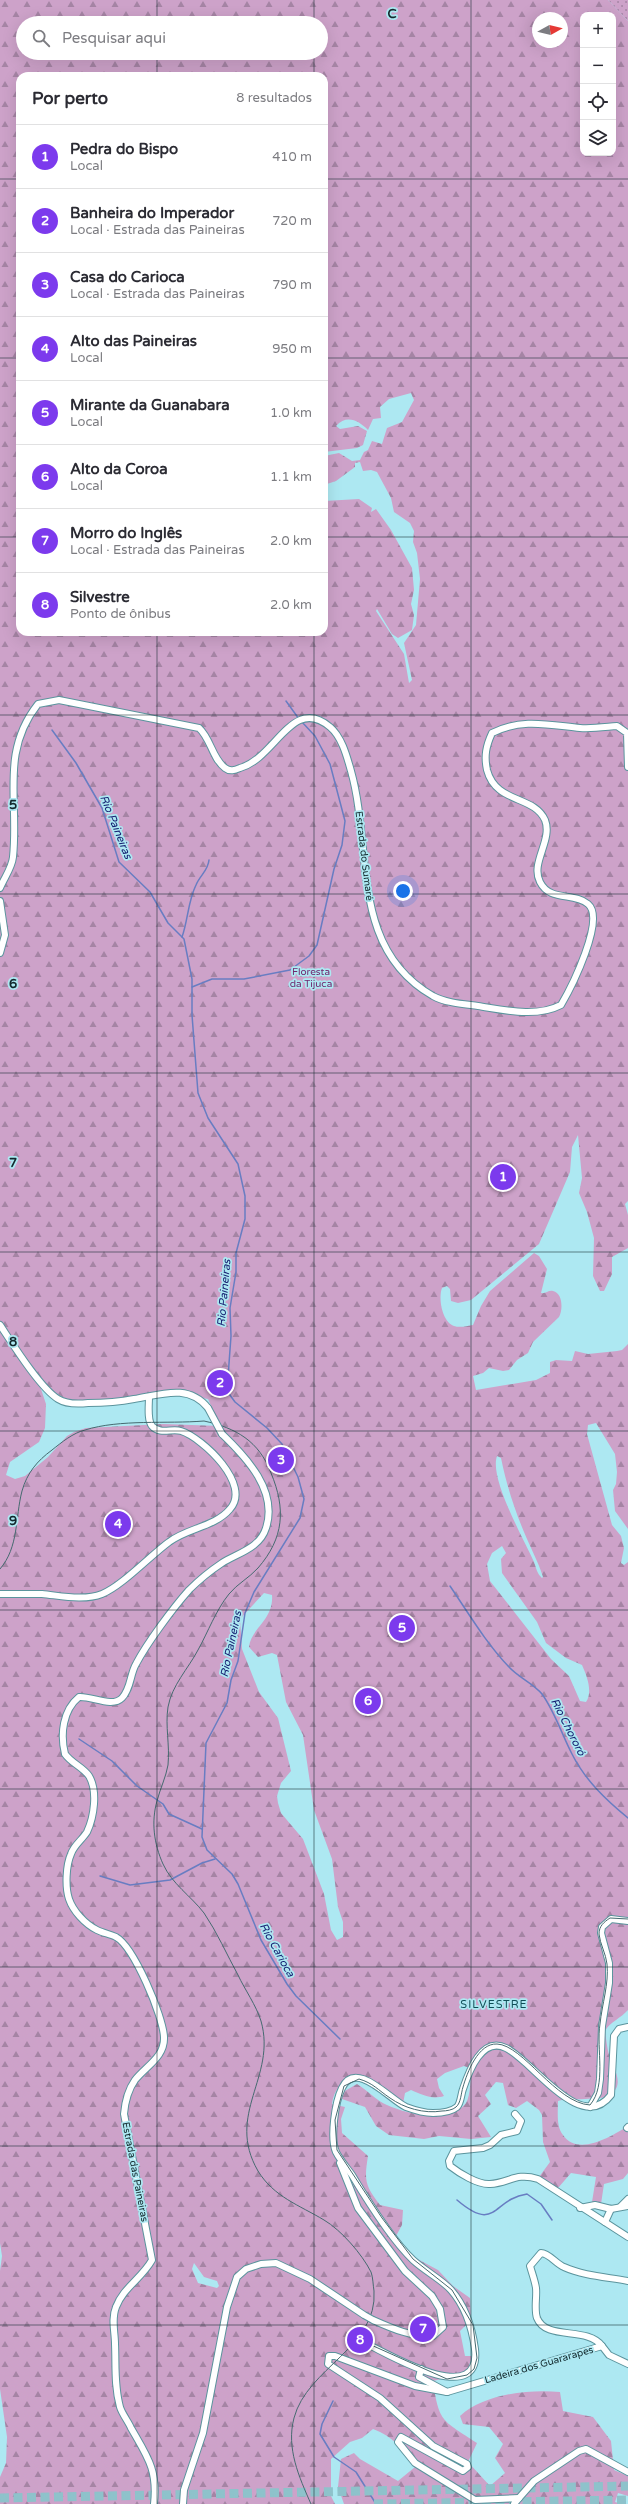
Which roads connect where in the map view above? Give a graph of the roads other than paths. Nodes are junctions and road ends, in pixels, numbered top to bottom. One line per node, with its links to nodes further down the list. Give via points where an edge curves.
1 (628, 767): 2 (street, Estrada do Sumaré, via 627,733 617,726 582,728 537,722 511,725 492,733 487,743 485,755 490,779 504,794 538,811 544,820 547,829 538,871 539,881 551,894 583,901 594,911 592,935 568,994 561,1005 547,1010 510,1011 453,1002 434,996 406,974 394,960 379,934 369,899 359,812 348,763 337,735 317,718 309,717 296,721 260,758 245,767 232,770 221,764 209,740 199,728 59,700 38,704 21,727 13,747 10,770 13,858)
2 (0, 888)
3 (0, 902): 4 (street, via 5,935)
4 (0, 954)
5 (0, 1325): 6 (street, Estrada das Paineiras, via 51,1394 60,1400 83,1404)
6 (149, 1397): 7 (street, via 150,1423 153,1427 158,1430 181,1431 194,1438 220,1460 228,1471 235,1497 231,1509 219,1518 171,1540 103,1594 87,1598); 27 (street, Estrada das Paineiras, bridge, via 177,1392 192,1395 202,1401 222,1434 251,1466 265,1492 268,1517 261,1538 254,1546 209,1572 189,1590 135,1665 127,1692 122,1699 113,1702 79,1697 72,1703 66,1715 63,1732 65,1754 89,1776 93,1787 93,1812 86,1832 75,1847 69,1862 69,1898 84,1921 97,1930 117,1937 126,1945 151,1993 162,2023 164,2038 160,2054 135,2080 125,2099 124,2114 152,2260 121,2297 113,2318 114,2378 120,2408 147,2453 154,2471)
7 (0, 1594)
8 (628, 1920): 10 (street, via 611,1919 602,1927 601,1933 609,1963 609,1983 602,2026 600,2079 596,2100)
9 (628, 2027): 10 (street, via 619,2029 614,2036 611,2095 603,2102)
10 (590, 2107): 12 (street, via 568,2101 509,2049 496,2044 489,2046 480,2054 472,2066 457,2107 448,2111 430,2113 405,2107 368,2080 350,2080 343,2086 338,2098 334,2121)
11 (515, 2114): 15 (street, via 521,2121 517,2131 501,2135 495,2142 483,2148 454,2151 449,2161 450,2166 484,2184 521,2175 538,2179)
12 (336, 2151): 23 (street, via 381,2219 412,2259 451,2290 470,2321 476,2358 473,2368 462,2376 451,2377 441,2377); 28 (street, bridge, via 358,2208 405,2271 432,2296 440,2309 443,2327 433,2336 394,2330 364,2315 310,2279 276,2263 246,2269 237,2277 227,2306 203,2432 184,2490)
13 (628, 2199): 14 (street)
14 (625, 2206): 16 (street)
15 (580, 2208): 16 (street, via 595,2205); 17 (street)
16 (611, 2209): 17 (street)
17 (605, 2222): 18 (street)
18 (628, 2238)
19 (628, 2282): 21 (street, Ladeira dos Guararapes, via 563,2267 542,2253 532,2262 538,2318 543,2326 552,2331 592,2337)
20 (358, 2339): 23 (street)
21 (602, 2346): 22 (street, via 610,2355); 24 (street, Ladeira dos Guararapes)
22 (628, 2364)
23 (421, 2370): 24 (street, via 418,2377)
24 (447, 2392): 26 (street, via 416,2386 335,2356 329,2356 327,2360 328,2364 380,2398 433,2446 468,2465 466,2471 463,2471 401,2437 399,2444 415,2463 476,2500)
25 (628, 2472): 26 (street, via 586,2449 534,2481)
26 (519, 2498): 29 (street)
27 (154, 2504)
28 (183, 2504)
29 (514, 2504)

